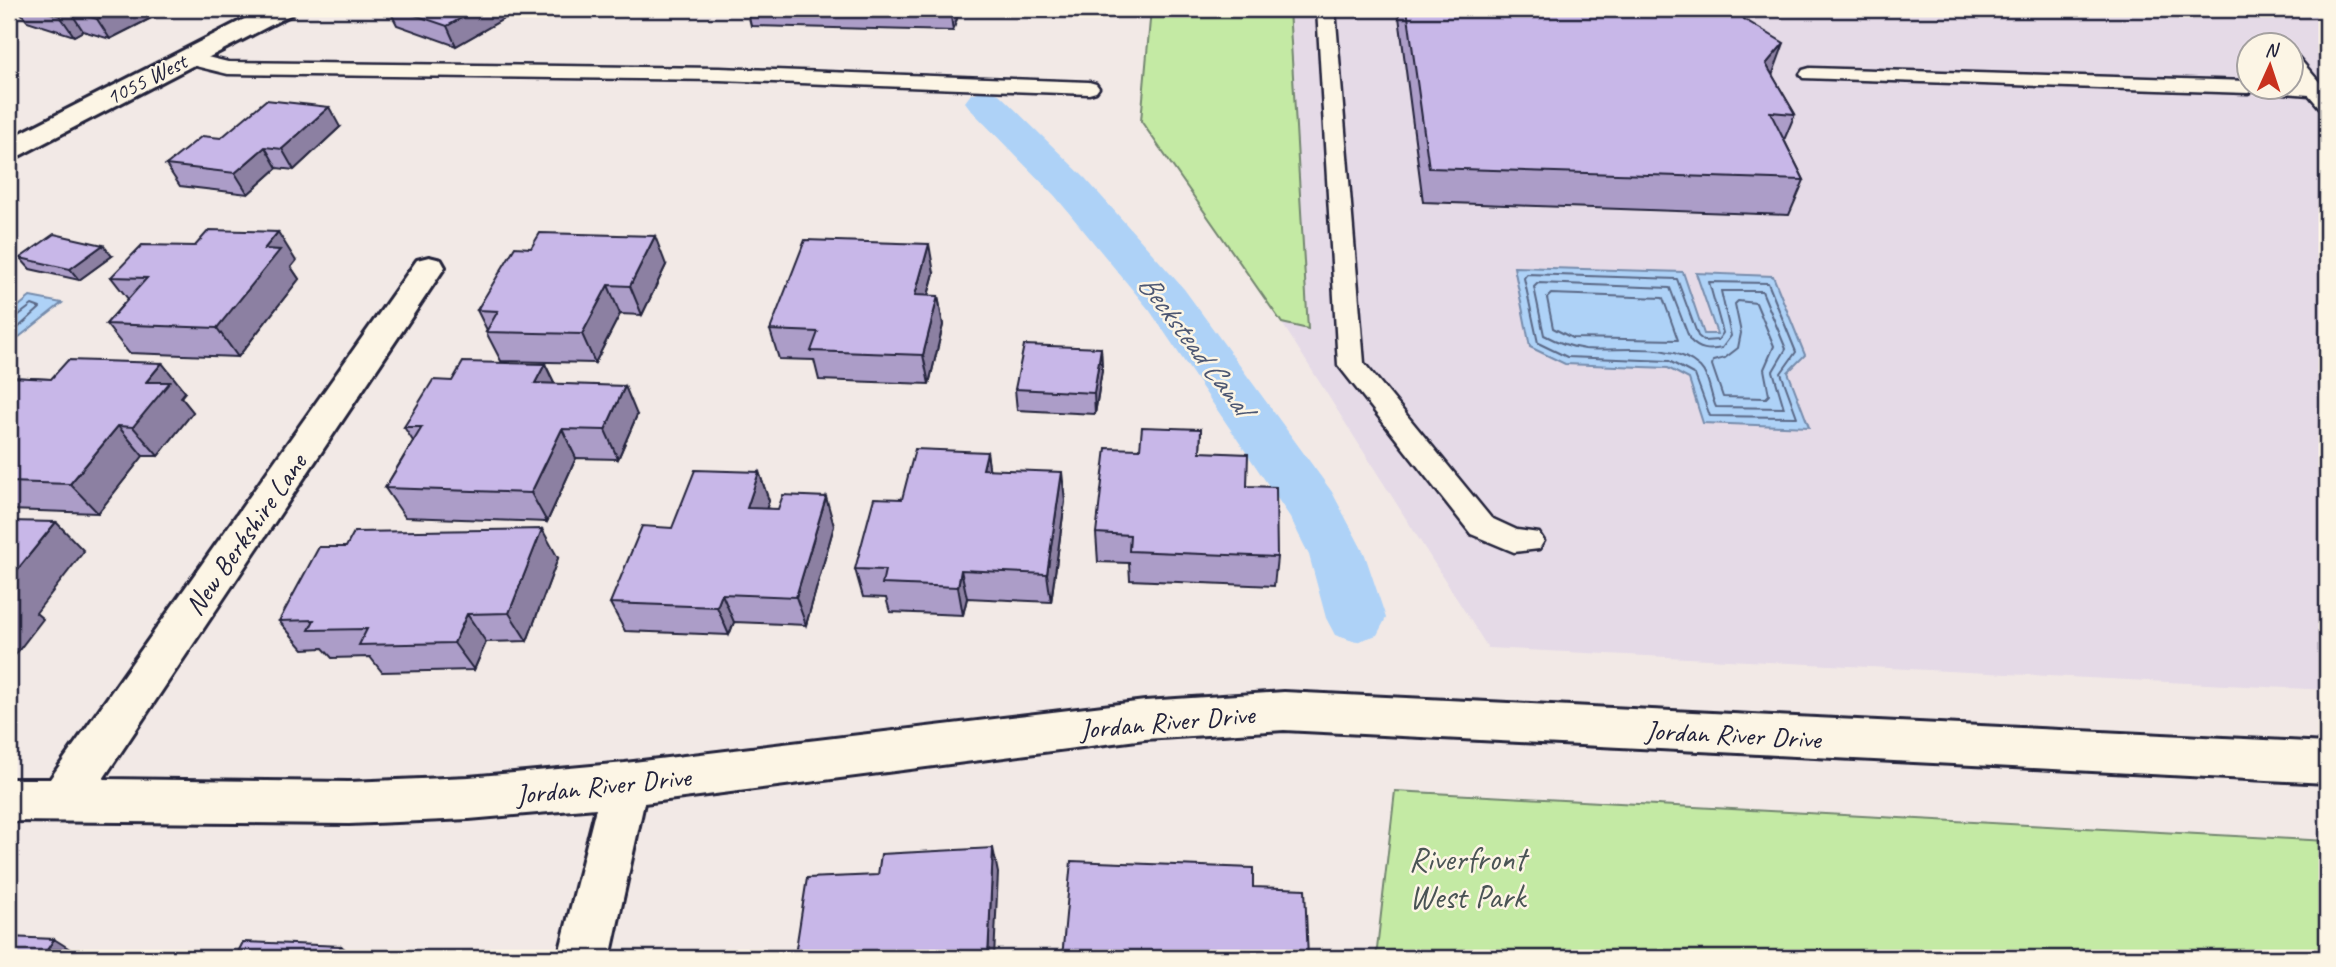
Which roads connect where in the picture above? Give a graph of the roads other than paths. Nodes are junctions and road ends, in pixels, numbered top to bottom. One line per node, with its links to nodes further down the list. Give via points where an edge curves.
1 (283, 9): 3 (street, 1055 West)
2 (1326, 9): 12 (lane, via 1351,365 1481,526 1514,541)
3 (186, 58): 7 (lane, via 228,68 719,74); 10 (street, 1055 West)
4 (1810, 74): 6 (lane)
5 (2304, 74): 9 (lane)
6 (2234, 87)
7 (1089, 88)
8 (2304, 92): 9 (lane)
9 (2323, 94)
10 (9, 150)
11 (429, 267): 16 (street, New Berkshire Lane)
12 (1529, 541)
13 (2327, 763): 14 (street, Jordan River Drive, via 1284,711 1144,720)
14 (625, 785): 16 (street, Jordan River Drive, via 349,803); 17 (street)
15 (9, 800): 16 (street, Jordan River Drive)
16 (61, 802)
17 (584, 958)

